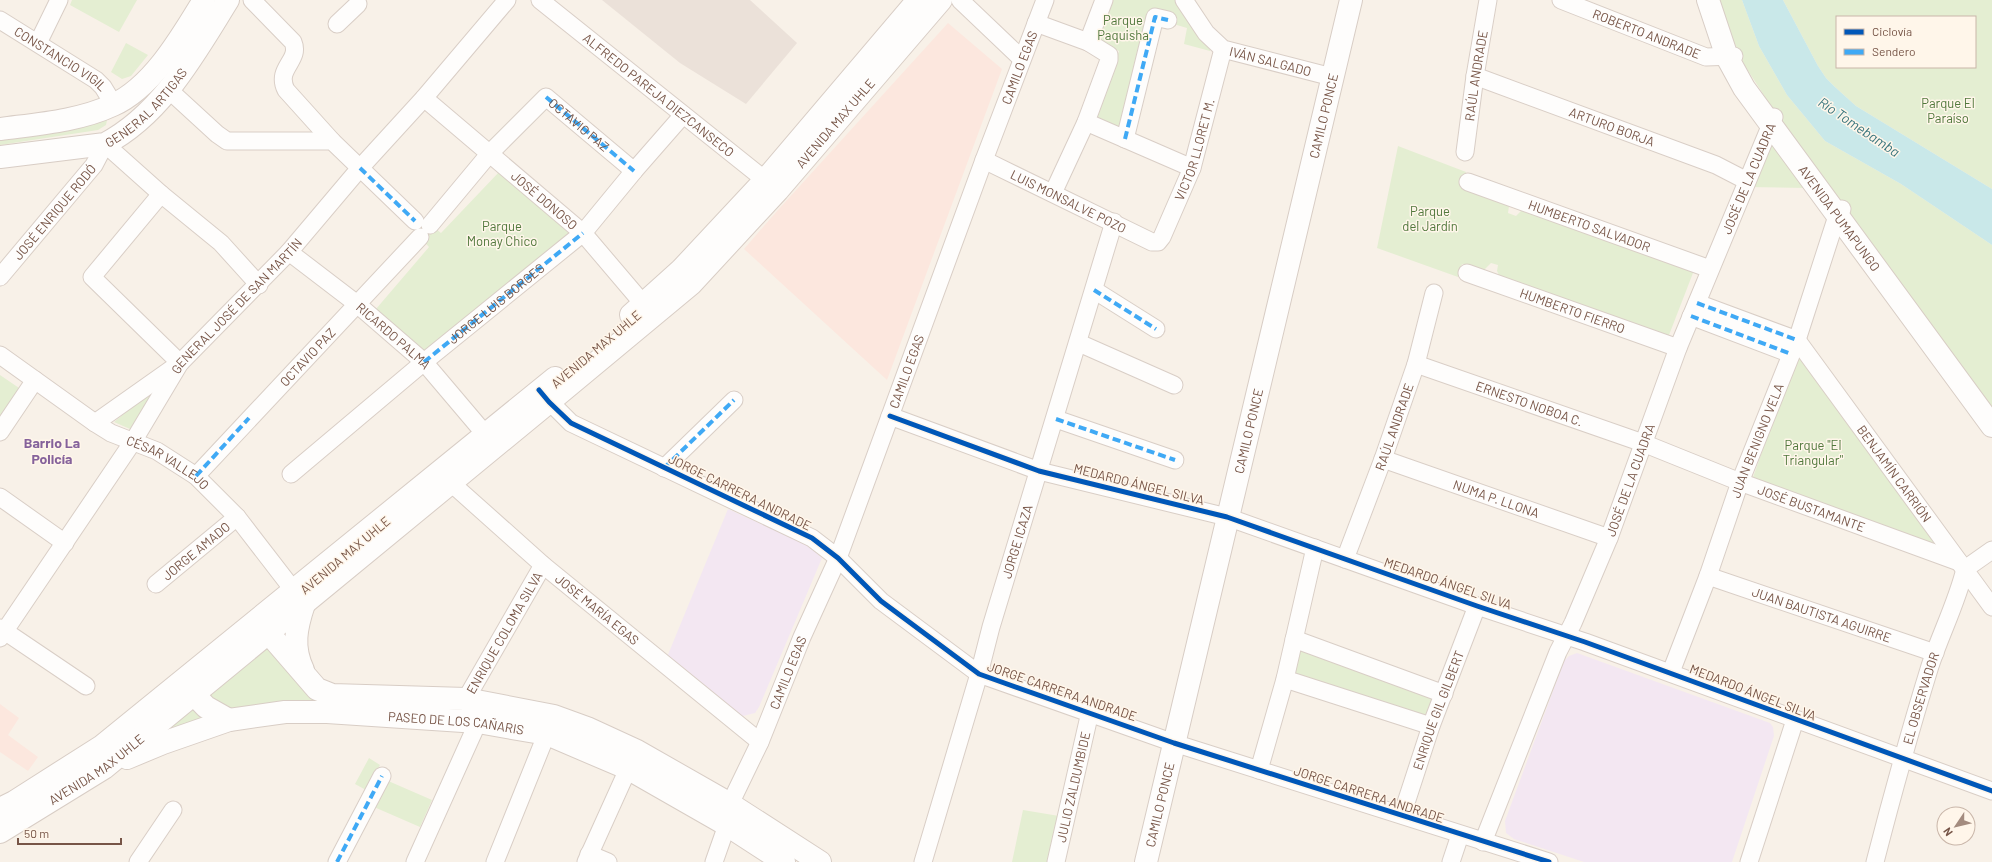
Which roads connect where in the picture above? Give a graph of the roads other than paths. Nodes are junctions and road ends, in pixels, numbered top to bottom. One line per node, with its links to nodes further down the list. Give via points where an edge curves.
1 (59, 0): 24 (street)
2 (204, 0): 32 (main road, GENERAL ARTIGAS, via 161,64 136,89)
3 (228, 0): 30 (main road, GENERAL ARTIGAS)
4 (252, 0): 38 (street, via 293,42 296,48 282,74 282,83)
5 (507, 0): 31 (street, GENERAL JOSÉ DE SAN MARTÍN)
6 (540, 0): 33 (street, ALFREDO PAREJA DIEZCANSECO)
7 (918, 0): 49 (main road, AVENIDA MAX UHLE)
8 (942, 0): 49 (main road, AVENIDA MAX UHLE)
9 (960, 0): 27 (street)
10 (1045, 0): 21 (street, CAMILO EGAS)
11 (1104, 0): 23 (street)
12 (1184, 0): 25 (street, IVÁN SALGADO, via 1206,33)
13 (1351, 0): 29 (main road, CAMILO PONCE)
14 (1488, 0): 28 (street, RAÚL ANDRADE)
15 (1561, 0): 18 (street, ROBERTO ANDRADE)
16 (1708, 0): 26 (main road, AVENIDA PUMAPUNGO)
17 (359, 1): 22 (street)
18 (1595, 7): 26 (street, ROBERTO ANDRADE, via 1706,57)
19 (0, 20): 24 (street, CONSTANCIO VIGIL)
20 (1168, 20): 37 (street, via 1155,17)
21 (1036, 23): 23 (street); 27 (street, CAMILO EGAS)
22 (337, 24)
23 (1088, 42): 35 (street, via 1106,52 1109,60)
24 (38, 43): 32 (street, CONSTANCIO VIGIL, via 96,80 104,87)
25 (1223, 49): 29 (street, IVÁN SALGADO); 45 (street, VICTOR LLORET M.)
26 (1731, 57): 34 (main road, AVENIDA PUMAPUNGO, via 1744,88)
27 (1022, 59): 43 (street, CAMILO EGAS)
28 (1475, 76): 40 (street, RAÚL ANDRADE); 47 (street, ARTURO BORJA, via 1716,165)
29 (1332, 77): 97 (main road, CAMILO PONCE)
30 (169, 90): 38 (street, via 227,141); 39 (main road, GENERAL ARTIGAS, via 141,119)
31 (424, 98): 41 (street, JOSÉ DONOSO); 44 (street, GENERAL JOSÉ DE SAN MARTÍN)
32 (114, 105): 36 (main road, GENERAL ARTIGAS, via 68,119); 39 (main road)
33 (683, 115): 46 (street, JORGE LUIS BORGES); 49 (street, ALFREDO PAREJA DIEZCANSECO)
34 (1772, 121): 47 (street, JOSÉ DE LA CUADRA); 52 (main road, AVENIDA PUMAPUNGO)
35 (1086, 122): 37 (street); 50 (street)
36 (0, 129)
37 (1125, 139): 45 (street)
38 (332, 141): 44 (street)
39 (105, 144): 42 (main road, GENERAL ARTIGAS); 51 (street); 60 (street, JOSÉ ENRIQUE RODÓ, via 94,165)
40 (1465, 152)
41 (490, 153): 46 (street, OCTAVIO PAZ, via 546,97); 54 (street, OCTAVIO PAZ); 55 (street, JOSÉ DONOSO)
42 (0, 157)
43 (984, 160): 50 (street, LUIS MONSALVE POZO); 79 (street, CAMILO EGAS)
44 (360, 168): 54 (street); 57 (street, GENERAL JOSÉ DE SAN MARTÍN)
45 (1192, 168): 56 (street, VICTOR LLORET M., via 1162,237 1158,242)
46 (634, 171): 55 (street, JORGE LUIS BORGES)
47 (1747, 181): 58 (street, JOSÉ DE LA CUADRA)
48 (1468, 182): 58 (street, HUMBERTO SALVADOR)
49 (772, 184): 66 (main road, AVENIDA MAX UHLE, via 681,270)
50 (1053, 193): 53 (street, LUIS MONSALVE POZO)
51 (160, 194): 61 (street, via 221,243); 73 (street, via 92,278)
52 (1840, 212): 69 (street, JUAN BENIGNO VELA); 82 (main road, AVENIDA PUMAPUNGO)
53 (1114, 222): 56 (street, LUIS MONSALVE POZO); 62 (street, JORGE ICAZA)
54 (422, 227): 64 (street, OCTAVIO PAZ)
55 (583, 233): 66 (street, JOSÉ DONOSO); 72 (street, JORGE LUIS BORGES)
56 (1152, 242)
57 (289, 252): 61 (street, GENERAL JOSÉ DE SAN MARTÍN); 64 (street, RICARDO PALMA)
58 (1710, 269): 65 (street, JOSÉ DE LA CUADRA)
59 (1467, 273): 70 (street, HUMBERTO FIERRO)
60 (0, 277)
61 (259, 285): 73 (street, GENERAL JOSÉ DE SAN MARTÍN)
62 (1094, 290): 67 (street); 68 (street, JORGE ICAZA)
63 (1434, 292): 74 (street, RAÚL ANDRADE)
64 (357, 304): 72 (street, RICARDO PALMA); 92 (street, OCTAVIO PAZ)
65 (1694, 309): 69 (street); 70 (street, JOSÉ DE LA CUADRA)
66 (648, 310): 77 (main road, AVENIDA MAX UHLE)
67 (1156, 329)
68 (1079, 343): 76 (street); 80 (street, JORGE ICAZA)
69 (1794, 347): 94 (street, JUAN BENIGNO VELA); 104 (street, BENJAMÍN CARRIÓN)
70 (1678, 348): 86 (street, JOSÉ DE LA CUADRA)
71 (0, 355): 75 (street, CÉSAR VALLEJO)
72 (424, 362): 84 (street, RICARDO PALMA); 91 (street, JORGE LUIS BORGES)
73 (180, 363): 81 (street); 85 (street, GENERAL JOSÉ DE SAN MARTÍN)
74 (1416, 364): 86 (street, ERNESTO NOBOA C.); 87 (street, RAÚL ANDRADE)
75 (35, 380): 81 (street, CÉSAR VALLEJO); 83 (street)
76 (1174, 385)
77 (544, 396): 84 (main road, AVENIDA MAX UHLE); 89 (street, JORGE CARRERA ANDRADE, via 571,423); 93 (main road, AVENIDA MAX UHLE)
78 (734, 400): 89 (street)
79 (890, 416): 90 (street, MEDARDO ÁNGEL SILVA); 102 (street, CAMILO EGAS)
80 (1056, 419): 88 (street); 90 (street, JORGE ICAZA)
81 (95, 423): 85 (street, CÉSAR VALLEJO, via 111,433)
82 (1992, 426)
83 (0, 432)
84 (485, 434): 93 (main road, AVENIDA MAX UHLE)
85 (134, 440): 92 (street, CÉSAR VALLEJO, via 157,451); 99 (street, GENERAL JOSÉ DE SAN MARTÍN)
86 (1643, 443): 94 (street, JOSÉ BUSTAMANTE); 98 (street, JOSÉ DE LA CUADRA)
87 (1383, 459): 98 (street, NUMA P. LLONA); 103 (street, RAÚL ANDRADE)
88 (1175, 460)
89 (664, 468): 102 (street, JORGE CARRERA ANDRADE, via 812,538)
90 (1038, 471): 97 (street, MEDARDO ÁNGEL SILVA); 117 (street, JORGE ICAZA)
91 (291, 474)
92 (196, 476): 96 (street, CÉSAR VALLEJO)
93 (446, 476): 105 (street, JOSÉ MARÍA EGAS); 108 (main road, AVENIDA MAX UHLE)
94 (1740, 482): 104 (street, JOSÉ BUSTAMANTE); 106 (street, JUAN BENIGNO VELA)
95 (0, 497): 99 (street)
96 (237, 517): 107 (street, JORGE AMADO); 108 (street, CÉSAR VALLEJO)
97 (1227, 517): 100 (street, MEDARDO ÁNGEL SILVA); 131 (main road, CAMILO PONCE)
98 (1608, 538): 113 (street, JOSÉ DE LA CUADRA)
99 (65, 543): 112 (street, GENERAL JOSÉ DE SAN MARTÍN)
100 (1314, 548): 103 (street, MEDARDO ÁNGEL SILVA); 114 (street)
101 (1992, 550): 104 (street)
102 (838, 558): 117 (street, JORGE CARRERA ANDRADE, via 881,601); 130 (street, CAMILO EGAS, via 802,637)
103 (1345, 558): 109 (street, MEDARDO ÁNGEL SILVA)
104 (1962, 565): 110 (street, BENJAMÍN CARRIÓN); 115 (street, EL OBSERVADOR, via 1961,585)
105 (542, 566): 123 (street, ENRIQUE COLOMA SILVA); 130 (street, JOSÉ MARÍA EGAS)
106 (1708, 576): 115 (street, JUAN BAUTISTA AGUIRRE); 116 (street, JUAN BENIGNO VELA)
107 (156, 584)
108 (299, 597): 111 (main road, AVENIDA MAX UHLE); 118 (main road, via 297,656)
109 (1477, 606): 113 (street, MEDARDO ÁNGEL SILVA); 122 (street, ENRIQUE GIL GILBERT)
110 (1992, 607)
111 (263, 627): 118 (main road, PASEO DE LOS CAÑARIS); 121 (main road, AVENIDA MAX UHLE)
112 (2, 632): 120 (street)
113 (1567, 635): 116 (street, MEDARDO ÁNGEL SILVA); 145 (street, JOSÉ DE LA CUADRA)
114 (1294, 639): 119 (street); 122 (street)
115 (1935, 653): 132 (street, EL OBSERVADOR)
116 (1671, 672): 126 (street, MEDARDO ÁNGEL SILVA)
117 (979, 674): 124 (street, JORGE CARRERA ANDRADE); 155 (street, JORGE ICAZA)
118 (307, 679): 123 (main road, PASEO DE LOS CAÑARIS, via 317,689 332,695)
119 (1285, 679): 129 (street); 135 (street)
120 (86, 686)
121 (188, 688): 125 (main road, via 206,707); 134 (main road, AVENIDA MAX UHLE); 139 (main road, AVENIDA MAX UHLE, via 102,746)
122 (1444, 694): 129 (street, ENRIQUE GIL GILBERT)
123 (466, 699): 127 (street); 128 (main road, PASEO DE LOS CAÑARIS)
124 (1090, 712): 131 (street, JORGE CARRERA ANDRADE); 156 (street, JULIO ZALDUMBIDE)
125 (229, 720): 127 (main road, PASEO DE LOS CAÑARIS, via 285,712 327,712); 134 (main road, PASEO DE LOS CAÑARIS, via 163,743)
126 (1795, 720): 132 (street, MEDARDO ÁNGEL SILVA); 160 (street)
127 (478, 722): 128 (main road, PASEO DE LOS CAÑARIS); 149 (street)
128 (550, 725): 133 (main road, PASEO DE LOS CAÑARIS); 150 (street)
129 (1431, 726): 141 (street, ENRIQUE GIL GILBERT)
130 (760, 742): 138 (street, CAMILO EGAS)
131 (1174, 743): 135 (street, JORGE CARRERA ANDRADE); 157 (main road, CAMILO PONCE)
132 (1903, 758): 137 (street, MEDARDO ÁNGEL SILVA); 161 (street, EL OBSERVADOR)
133 (633, 760): 138 (main road, PASEO DE LOS CAÑARIS); 142 (main road, PASEO DE LOS CAÑARIS); 146 (street)
134 (104, 768): 143 (main road, AVENIDA MAX UHLE)
135 (1259, 770): 141 (street, JORGE CARRERA ANDRADE)
136 (382, 776): 148 (street)
137 (1992, 792)
138 (730, 804): 142 (street, CAMILO EGAS); 154 (main road, PASEO DE LOS CAÑARIS)
139 (0, 809)
140 (173, 810): 147 (street)
141 (1402, 815): 144 (street, JORGE CARRERA ANDRADE)
142 (727, 825): 152 (street, CAMILO EGAS); 153 (main road, PASEO DE LOS CAÑARIS)
143 (0, 832)
144 (1460, 835): 145 (street, JORGE CARRERA ANDRADE); 158 (street)
145 (1483, 842): 159 (street, JORGE CARRERA ANDRADE)
146 (588, 858): 151 (street)
147 (138, 862)
148 (337, 862)
149 (415, 862)
150 (495, 862)
151 (608, 862)
152 (714, 862)
153 (784, 862)
154 (820, 862)
155 (923, 862)
156 (1056, 862)
157 (1146, 862)
158 (1451, 862)
159 (1549, 862)
160 (1749, 862)
161 (1874, 862)

